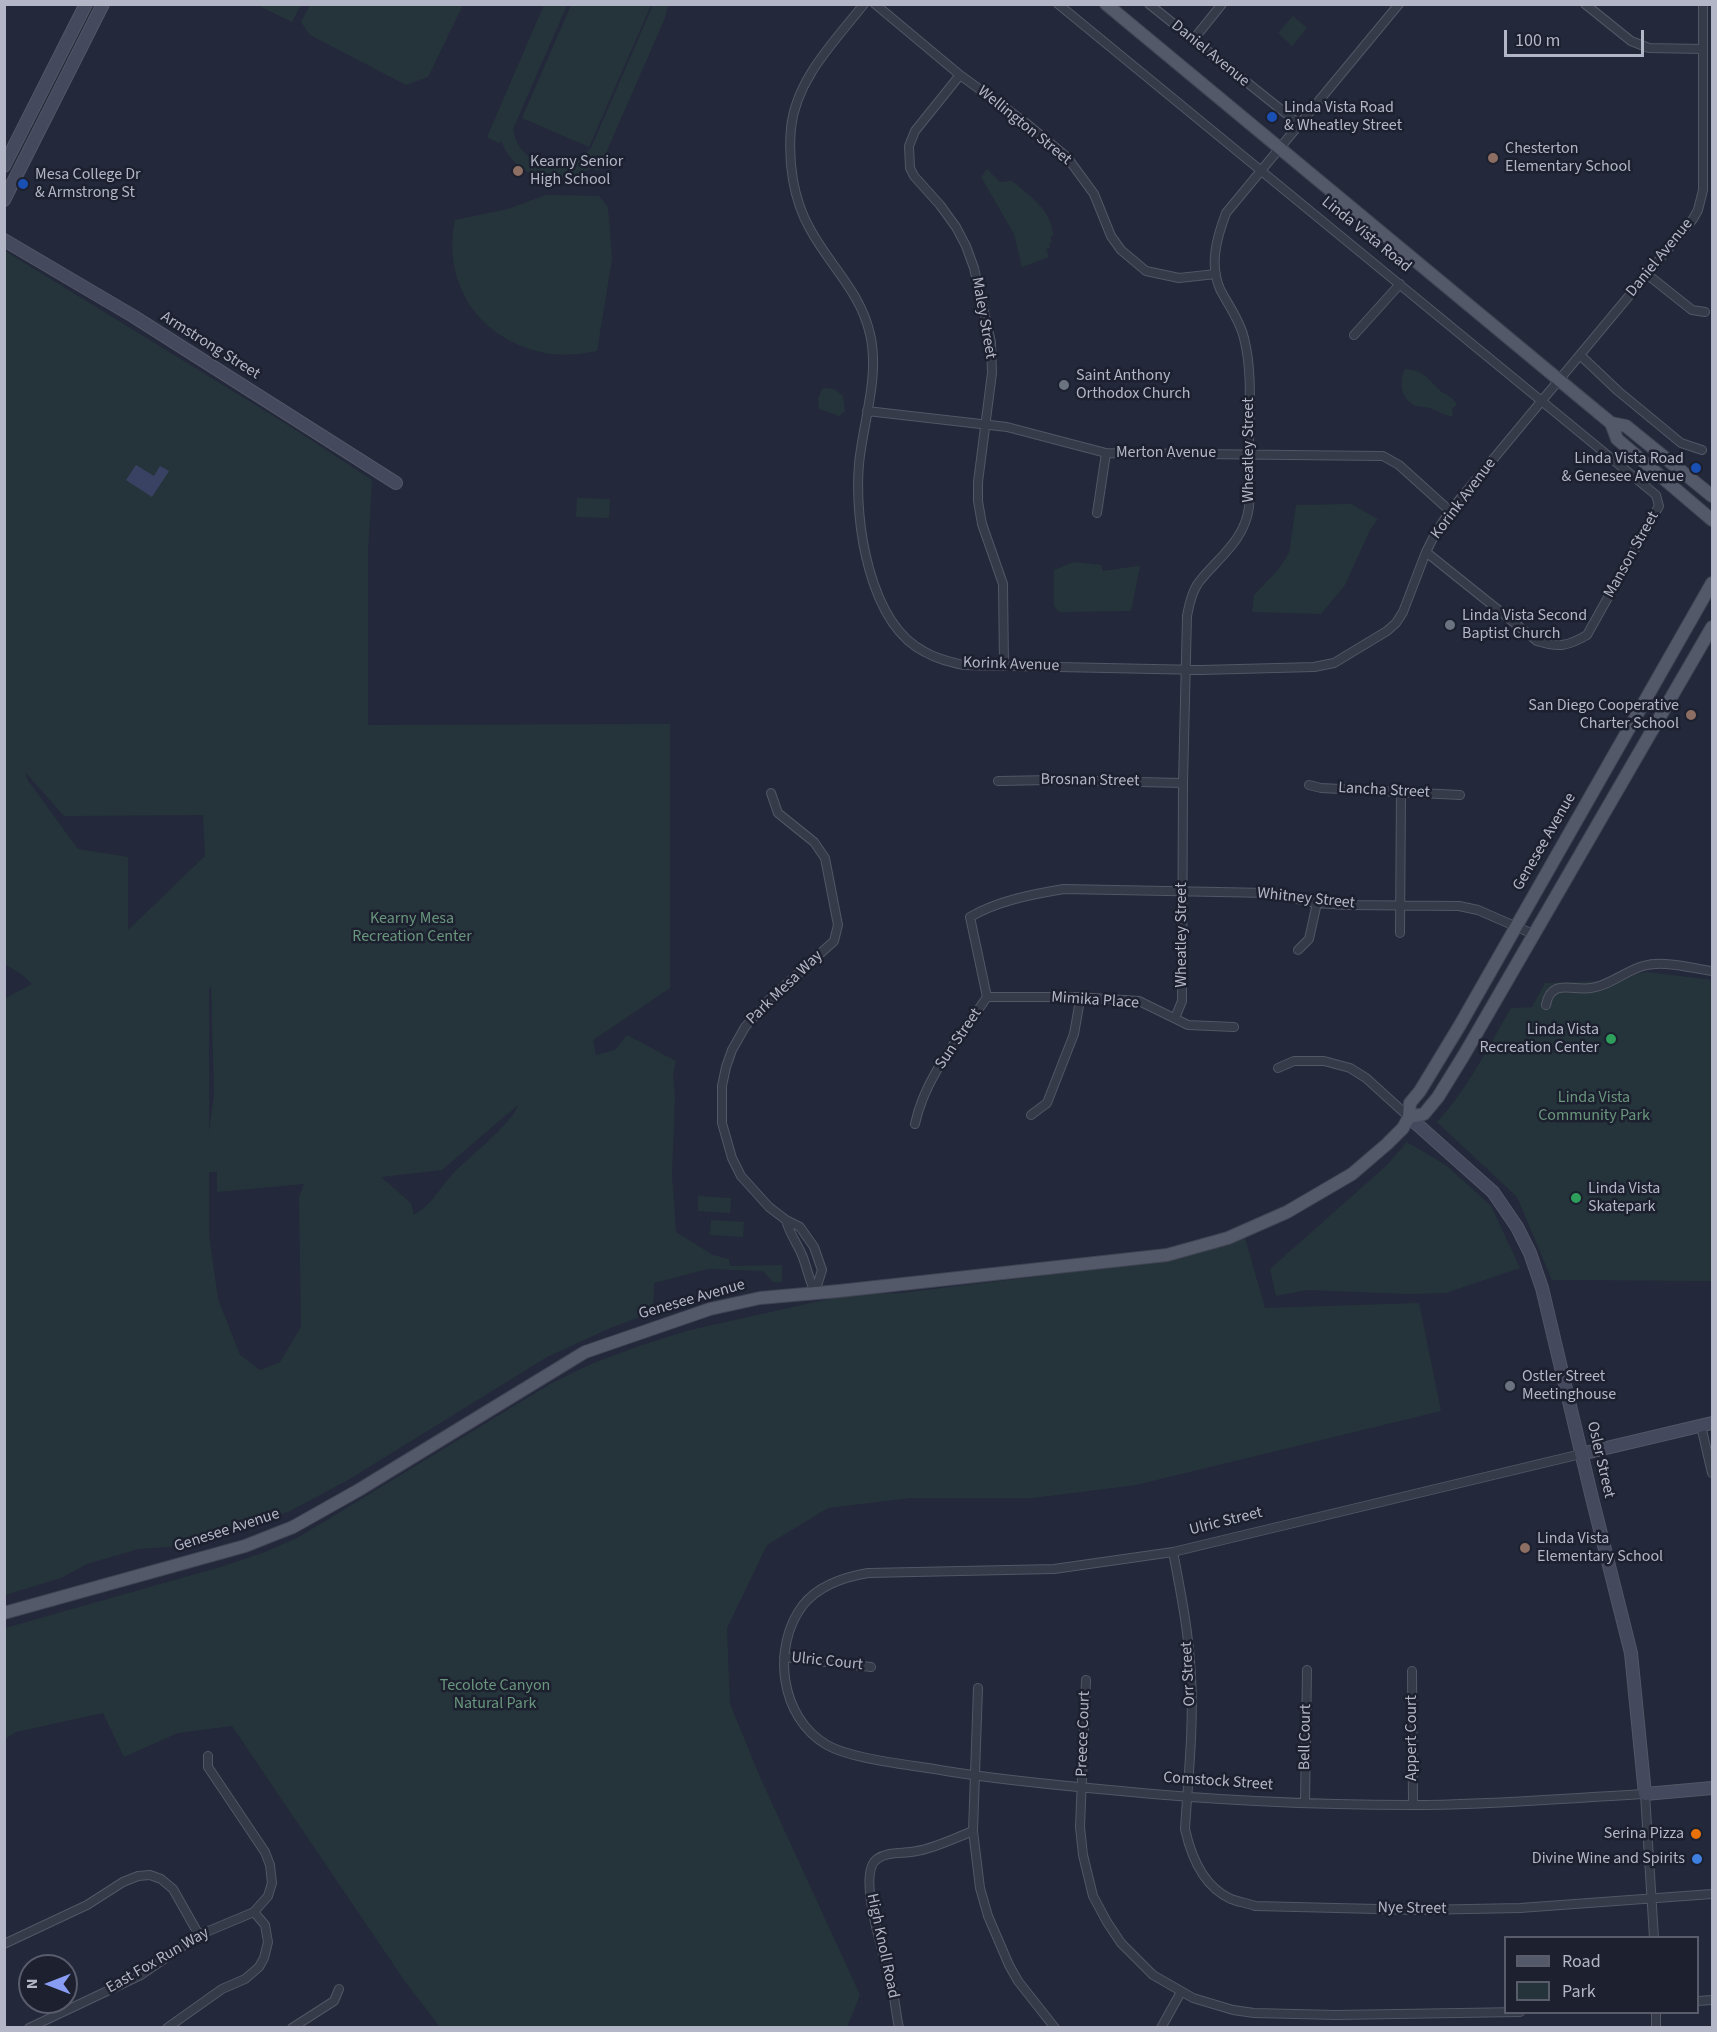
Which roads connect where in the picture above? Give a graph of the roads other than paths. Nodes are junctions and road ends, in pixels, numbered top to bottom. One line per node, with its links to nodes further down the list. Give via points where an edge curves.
1 (86, 4): 17 (street)
2 (103, 4): 19 (street)
3 (864, 4): 29 (street, Korink Avenue, via 813,68 799,97 791,127 791,168 797,200 810,229 849,284 871,336 873,369)
4 (875, 4): 14 (street, Wellington Street)
5 (1059, 4): 18 (street, Linda Vista Road)
6 (1106, 4): 16 (main road, Linda Vista Road)
7 (1149, 4): 12 (street, Daniel Avenue)
8 (1222, 4): 12 (street)
9 (1399, 4): 15 (street, Wheatley Street)
10 (1585, 4): 13 (street, via 1631,42 1649,48)
11 (1703, 4): 13 (street, Daniel Avenue)
12 (1193, 40): 15 (street, Daniel Avenue)
13 (1702, 49): 22 (street, Daniel Avenue, via 1703,190 1693,219)
14 (960, 75): 21 (street, Wellington Street, via 1067,157 1095,194 1111,236 1146,271 1179,278); 31 (street, Maley Street, via 915,131 909,146 910,168 956,227 974,268 991,342)
15 (1299, 124): 16 (street, Wheatley Street)
16 (1280, 148): 18 (street, Wheatley Street); 27 (main road, Linda Vista Road)
17 (4, 166)
18 (1260, 172): 21 (street, Wheatley Street, via 1226,213 1217,235); 23 (street, Linda Vista Road)
19 (4, 200)
20 (4, 240): 35 (street, Armstrong Street, via 133,316)
21 (1216, 274): 34 (street, Wheatley Street, via 1244,336 1249,368)
22 (1648, 275): 24 (street, via 1692,310); 26 (street, Daniel Avenue)
23 (1400, 284): 25 (street); 28 (street, Linda Vista Road)
24 (1705, 312)
25 (1354, 335)
26 (1580, 355): 27 (street, Daniel Avenue); 32 (street, via 1681,443)
27 (1559, 380): 28 (street, Korink Avenue); 30 (main road, Linda Vista Road)
28 (1540, 402): 36 (street, Linda Vista Road); 38 (street, Korink Avenue)
29 (867, 411): 31 (street, Merton Avenue); 44 (street, Korink Avenue, via 859,464 862,539 878,594 891,621 924,652 949,662)
30 (1611, 423): 37 (main road, Linda Vista Road, via 1626,426); 40 (main road, Linda Vista Road, via 1617,439)
31 (986, 424): 33 (street, Merton Avenue); 44 (street, Maley Street, via 978,501 1003,584)
32 (1702, 450)
33 (1106, 453): 34 (street, Merton Avenue); 39 (street)
34 (1249, 453): 38 (street, Merton Avenue, via 1383,456 1399,465); 45 (street, Wheatley Street, via 1249,508 1240,535 1198,584 1190,603)
35 (396, 483)
36 (1653, 491): 41 (street, Manson Street, via 1659,506 1587,635 1572,644 1553,646 1538,641)
37 (1713, 496)
38 (1450, 511): 41 (street, Korink Avenue)
39 (1097, 513)
40 (1713, 520)
41 (1426, 552): 45 (street, Korink Avenue, via 1396,623 1334,663 1314,667)
42 (1713, 582): 56 (main road, Genesee Avenue)
43 (1713, 627): 58 (main road, Genesee Avenue)
44 (1004, 665): 45 (street, Korink Avenue)
45 (1185, 670): 47 (street, Wheatley Street)
46 (998, 781): 47 (street, Brosnan Street)
47 (1183, 783): 52 (street, Wheatley Street)
48 (1309, 785): 49 (street, Lancha Street)
49 (1401, 791): 51 (street, Lancha Street); 54 (street)
50 (771, 793): 70 (street, Park Mesa Way, via 778,813 814,842 825,858 838,925 834,941 745,1027 732,1050 722,1086 722,1123 732,1158 754,1191)
51 (1460, 795)
52 (1182, 893): 53 (street, Whitney Street, via 1269,893); 55 (street, Whitney Street, via 1064,889 984,909); 64 (street, Wheatley Street, via 1182,1001)
53 (1317, 903): 54 (street, Whitney Street); 59 (street, via 1309,939)
54 (1401, 906): 56 (street, Whitney Street, via 1459,906); 57 (street)
55 (970, 917): 61 (street, Sun Street)
56 (1516, 927): 58 (street, Whitney Street); 68 (main road, Genesee Avenue, via 1410,1103)
57 (1400, 933)
58 (1533, 934): 68 (main road, Genesee Avenue, via 1438,1097 1424,1114)
59 (1298, 950)
60 (1713, 970): 63 (street, via 1643,966 1593,988 1561,987 1547,996)
61 (987, 997): 62 (street, Mimika Place); 69 (street, Sun Street, via 928,1085)
62 (1078, 997): 64 (street, Mimika Place, via 1139,1001); 67 (street, via 1074,1034 1047,1103)
63 (1546, 1005)
64 (1175, 1018): 65 (street, Mimika Place, via 1188,1025)
65 (1234, 1027)
66 (1278, 1068): 68 (street, Osler Street, via 1294,1061 1323,1061 1350,1068)
67 (1031, 1116)
68 (1409, 1117): 71 (main road, Genesee Avenue, via 1387,1144 1352,1173 1287,1212 1228,1238 1167,1255); 73 (street, Osler Street, via 1493,1192 1517,1227 1542,1288)
69 (915, 1124)
70 (786, 1220): 71 (street, Park Mesa Way); 71 (street, Park Mesa Way, via 800,1227 814,1247 822,1270)
71 (815, 1292): 76 (main road, Genesee Avenue, via 710,1309 585,1352 293,1527 245,1546)
72 (1707, 1424): 73 (street, Ulric Street); 74 (street)
73 (1581, 1454): 75 (street, Ulric Street); 87 (street, Osler Street, via 1631,1653)
74 (1713, 1473)
75 (1173, 1552): 77 (street, Ulric Street, via 1054,1569 848,1576 824,1587 804,1605 789,1632); 88 (street, Orr Street, via 1191,1674)
76 (4, 1613)
77 (784, 1658): 78 (street, Ulric Court); 84 (street, Comstock Street, via 785,1683 793,1707 807,1728 826,1745 848,1754)
78 (871, 1667)
79 (1307, 1670): 89 (street, Bell Court)
80 (1412, 1671): 90 (street, Appert Court)
81 (1086, 1680): 85 (street, Preece Court)
82 (978, 1688): 84 (street)
83 (208, 1756): 94 (street, via 208,1767 270,1865 272,1883 268,1896)
84 (976, 1776): 85 (street, Comstock Street); 91 (street)
85 (1082, 1787): 88 (street, Comstock Street); 99 (street, Preece Court, via 1080,1827 1093,1896 1121,1943 1153,1975)
86 (1713, 1788): 87 (street, Comstock Street)
87 (1645, 1794): 90 (street, Comstock Street); 93 (street, Osler Street)
88 (1187, 1797): 89 (street, Comstock Street); 93 (street, Nye Street, via 1185,1829 1200,1872 1221,1894 1255,1905 1418,1910)
89 (1305, 1803): 90 (street, Comstock Street)
90 (1413, 1805)
91 (973, 1831): 104 (street, High Knoll Road, via 918,1851 888,1854 871,1865 868,1879 875,1923); 105 (street, via 980,1888 988,1916 1018,1981)
92 (1713, 1894): 93 (street, Nye Street)
93 (1653, 1899): 96 (street, Osler Street)
94 (254, 1912): 95 (street, East Fox Run Way); 102 (street, via 265,1925 268,1942 259,1967)
95 (199, 1935): 97 (street, via 173,1889 150,1875 123,1882 87,1905); 101 (street, East Fox Run Way, via 141,1975)
96 (1653, 1936)
97 (4, 1944)
98 (339, 1989): 103 (street, via 334,2001)
99 (1181, 1992): 100 (street, Preece Court, via 1254,2013); 106 (street)
100 (1504, 2013)
101 (29, 2028)
102 (166, 2028)
103 (292, 2028)
104 (899, 2028)
105 (1054, 2028)
106 (1161, 2028)

